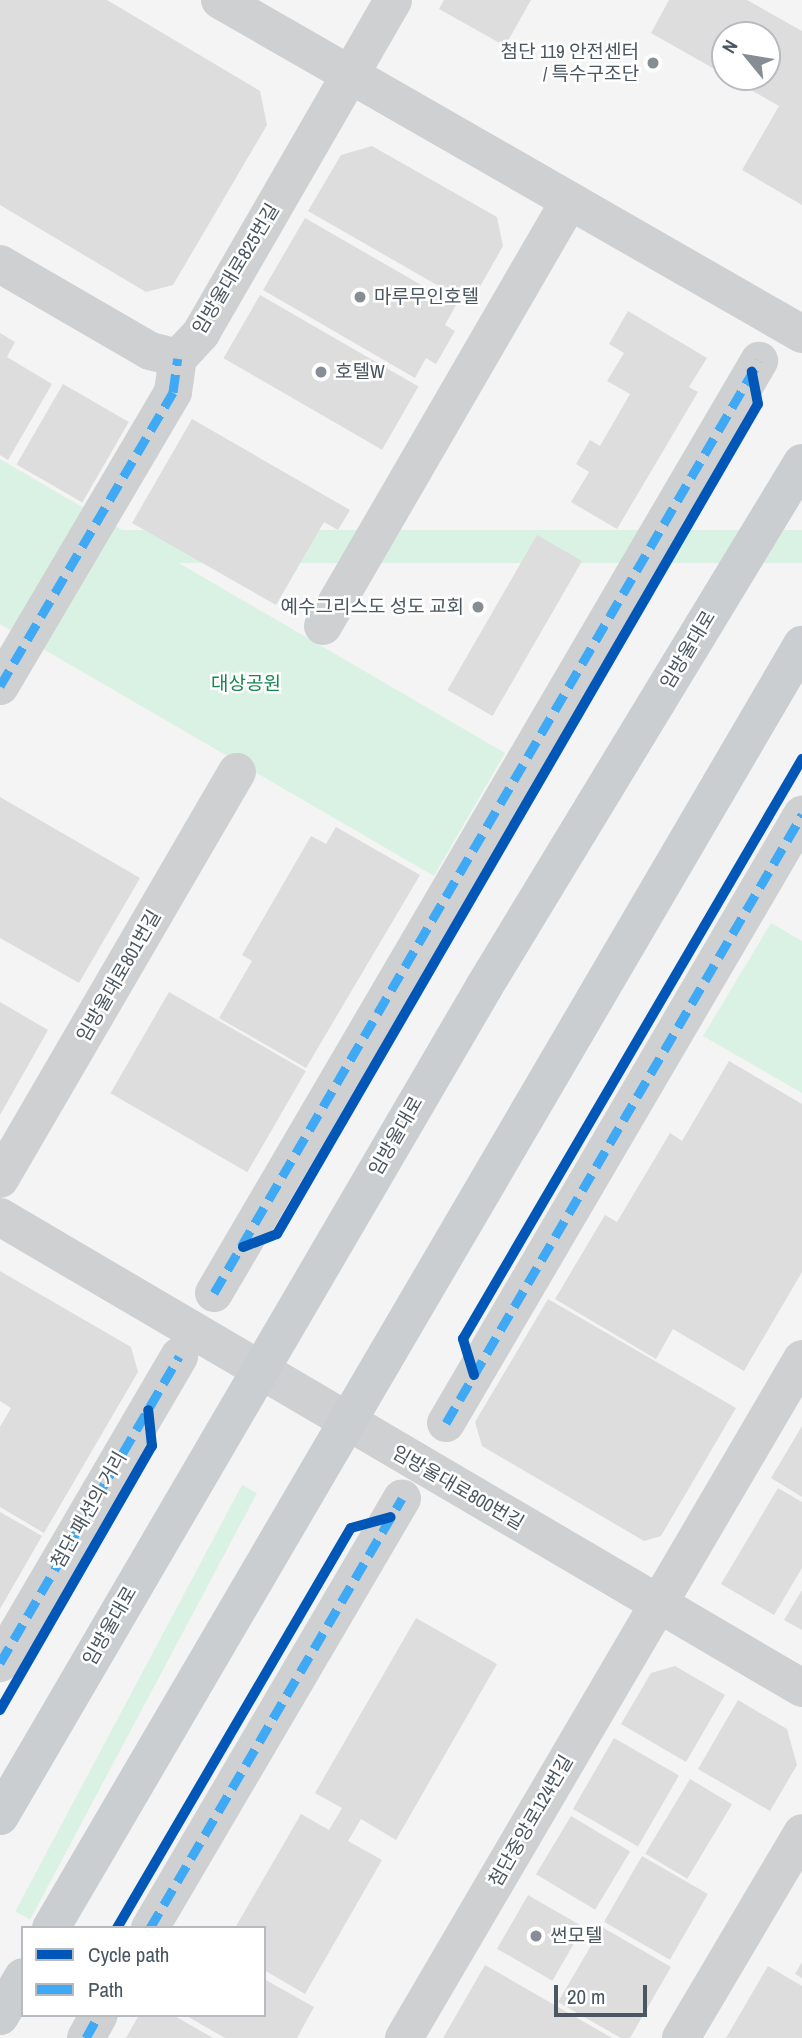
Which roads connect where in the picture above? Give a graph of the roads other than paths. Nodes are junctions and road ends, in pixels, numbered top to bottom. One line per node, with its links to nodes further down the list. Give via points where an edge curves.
1 (220, 0): 3 (street)
2 (393, 0): 3 (street, 임방울대로825번길)
3 (349, 75): 4 (street); 7 (street, 임방울대로825번길, via 201,333)
4 (569, 201): 6 (street); 10 (street)
5 (0, 264): 7 (street, via 150,351)
6 (802, 334)
7 (177, 358): 12 (street, via 173,392)
8 (759, 360): 17 (street)
9 (802, 463): 20 (main road, 임방울대로, via 484,987)
10 (323, 626)
11 (802, 645): 21 (main road)
12 (0, 686)
13 (237, 772): 15 (street, 임방울대로801번길)
14 (802, 815): 22 (street)
15 (0, 1180)
16 (0, 1217): 20 (street)
17 (214, 1293)
18 (179, 1357): 25 (street, 첨단 패션의 거리)
19 (802, 1359): 24 (street)
20 (259, 1371): 21 (street, 임방울대로800번길); 27 (main road, 임방울대로)
21 (345, 1422): 24 (street, 임방울대로800번길); 29 (main road)
22 (446, 1423)
23 (402, 1498): 30 (street)
24 (658, 1604): 26 (street, 임방울대로800번길); 35 (street, 첨단중앙로124번길)
25 (0, 1663)
26 (802, 1688)
27 (0, 1816)
28 (802, 1833): 36 (street)
29 (52, 1926)
30 (151, 1926)
31 (21, 1980): 32 (main road)
32 (0, 2016)
33 (98, 2017): 34 (street)
34 (86, 2038)
35 (404, 2038)
36 (681, 2038)

